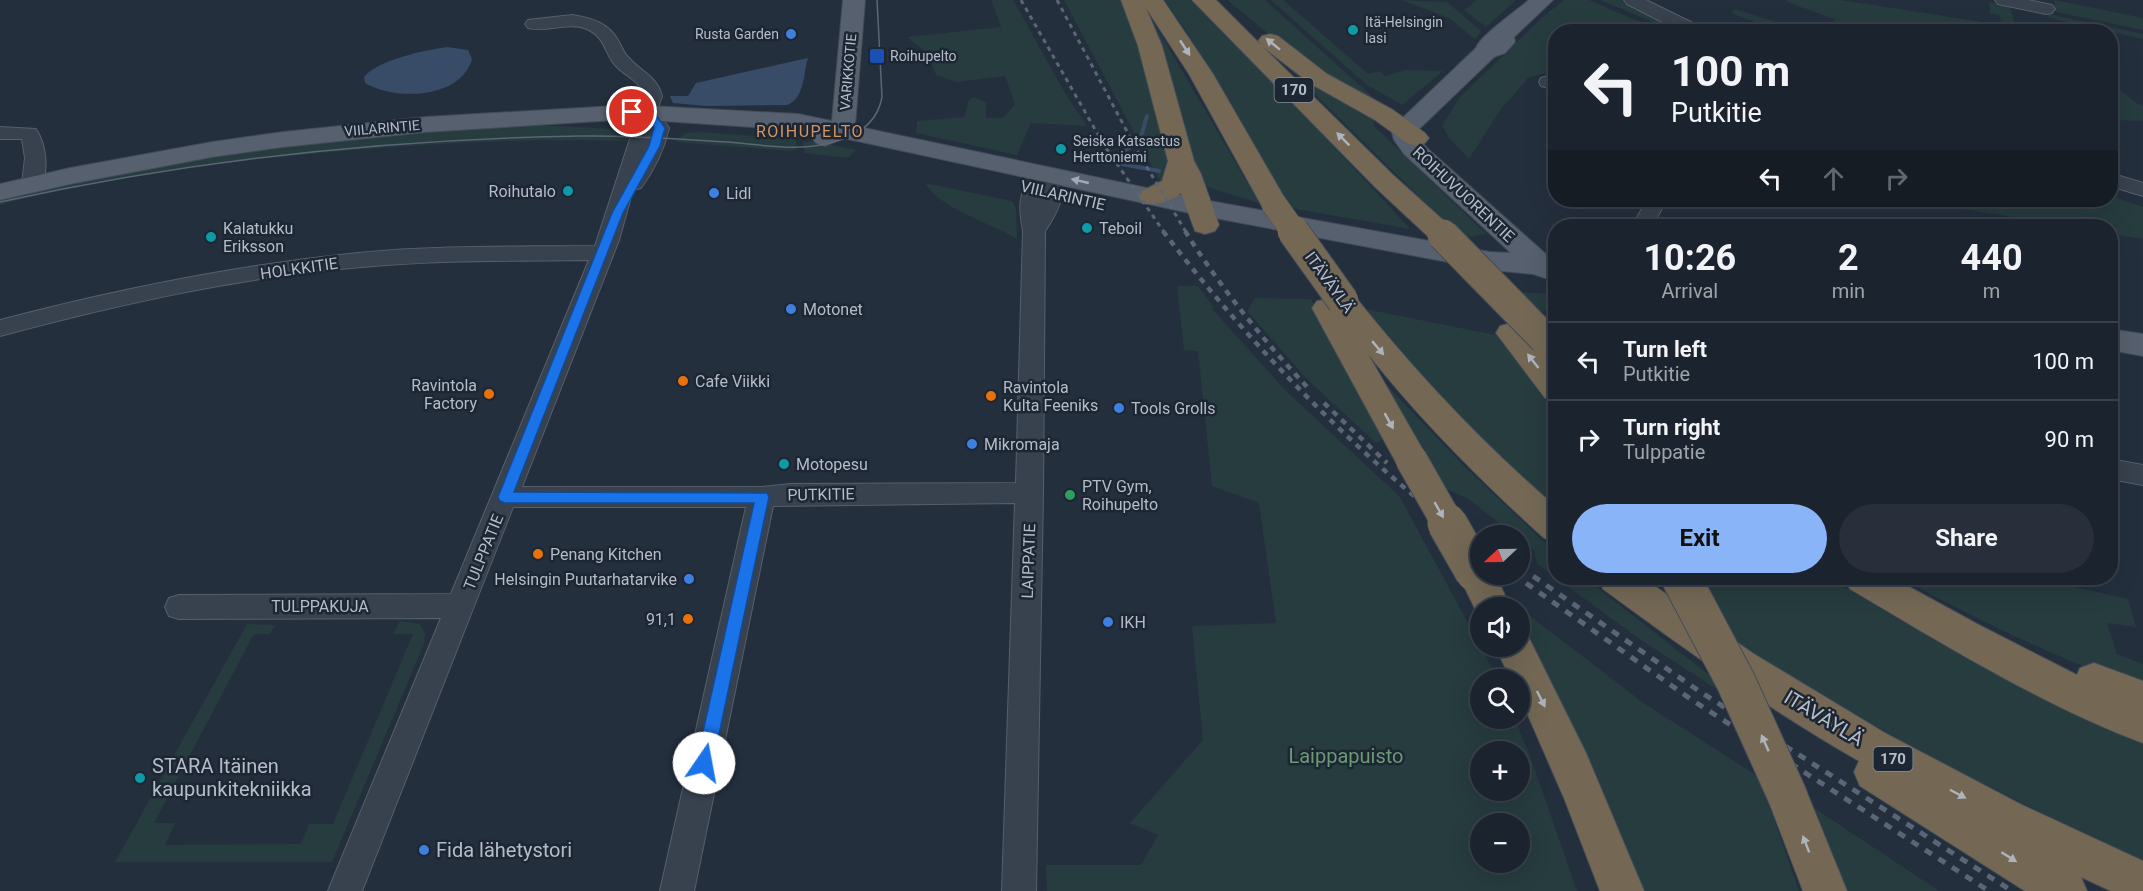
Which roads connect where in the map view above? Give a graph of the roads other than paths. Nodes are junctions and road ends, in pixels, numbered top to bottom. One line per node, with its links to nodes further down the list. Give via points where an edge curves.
1 (838, 0): 14 (main road, VARIKKOTIE)
2 (854, 0): 14 (main road, VARIKKOTIE, via 844,122)
3 (1132, 0): 17 (highway, via 1150,46)
4 (1152, 0): 30 (highway, ITÄVÄYLÄ, one-way to 30, bridge, via 1201,74)
5 (1203, 0): 26 (highway, 170, one-way to 5)
6 (1220, 0): 16 (highway, one-way to 6, via 1319,79)
7 (1542, 0): 16 (main road, ROIHUVUORENTIE, via 1430,107 1430,121)
8 (1633, 0): 12 (street)
9 (2004, 0): 10 (street)
10 (2046, 9)
11 (534, 24): 13 (street, TULPPATIE, via 565,20 585,23 604,33 620,60 652,88)
12 (1681, 24)
13 (651, 122): 14 (main road, VIILARINTIE); 18 (main road, VIILARINTIE, via 583,122 570,116 360,129 195,151); 27 (street, TULPPATIE, via 651,156 617,213)
14 (828, 131): 21 (main road, VIILARINTIE)
15 (0, 133): 18 (street, via 29,133 33,141)
16 (1410, 134): 28 (main road, ROIHUVUORENTIE)
17 (1181, 161): 24 (highway, via 1172,189); 25 (highway)
18 (33, 179): 20 (main road, VIILARINTIE); 23 (main road, VIILARINTIE)
19 (2118, 182): 22 (street)
20 (0, 183)
21 (1045, 185): 24 (main road, VIILARINTIE, one-way to 21); 25 (main road, VIILARINTIE); 38 (street, LAIPPATIE, via 1046,214 1034,231)
22 (2143, 190)
23 (0, 192)
24 (1152, 197): 25 (main road, VIILARINTIE)
25 (1202, 216): 29 (main road, VIILARINTIE)
26 (1434, 234): 33 (highway, 170, bridge); 35 (highway, one-way to 26)
27 (603, 253): 31 (street, HOLKKITIE, via 472,253 334,262 149,292); 39 (street, TULPPATIE)
28 (1548, 265)
29 (1548, 269)
30 (1332, 298): 41 (highway, ITÄVÄYLÄ, one-way to 41, via 1447,426); 46 (highway, one-way to 46, bridge, via 1410,459)
31 (0, 328)
32 (2118, 340): 34 (main road)
33 (1548, 342)
34 (2143, 345)
35 (1548, 380)
36 (2118, 470): 37 (street)
37 (2143, 475)
38 (1030, 493): 40 (street, PUTKITIE); 56 (street, LAIPPATIE)
39 (505, 497): 40 (street, PUTKITIE); 47 (street, TULPPATIE)
40 (762, 497): 55 (street)
41 (1548, 521)
42 (1625, 585): 49 (highway, ITÄVÄYLÄ / 170)
43 (1685, 585): 58 (highway, one-way to 43, bridge, via 1736,682)
44 (1875, 585): 52 (highway, via 2038,675)
45 (1897, 585): 51 (highway, via 2040,657)
46 (1488, 597)
47 (460, 606): 48 (street, TULPPAKUJA); 54 (street, TULPPATIE)
48 (179, 607)
49 (1658, 609): 53 (highway, ITÄVÄYLÄ / 170, one-way to 53, via 1758,677 1878,750 2022,828); 59 (highway, one-way to 59, via 1776,706)
50 (1520, 657): 57 (highway, one-way to 57, via 1555,727)
51 (2143, 699)
52 (2143, 724)
53 (2143, 883)
54 (345, 891)
55 (677, 891)
56 (1019, 891)
57 (1622, 891)
58 (1825, 891)
59 (2066, 891)

